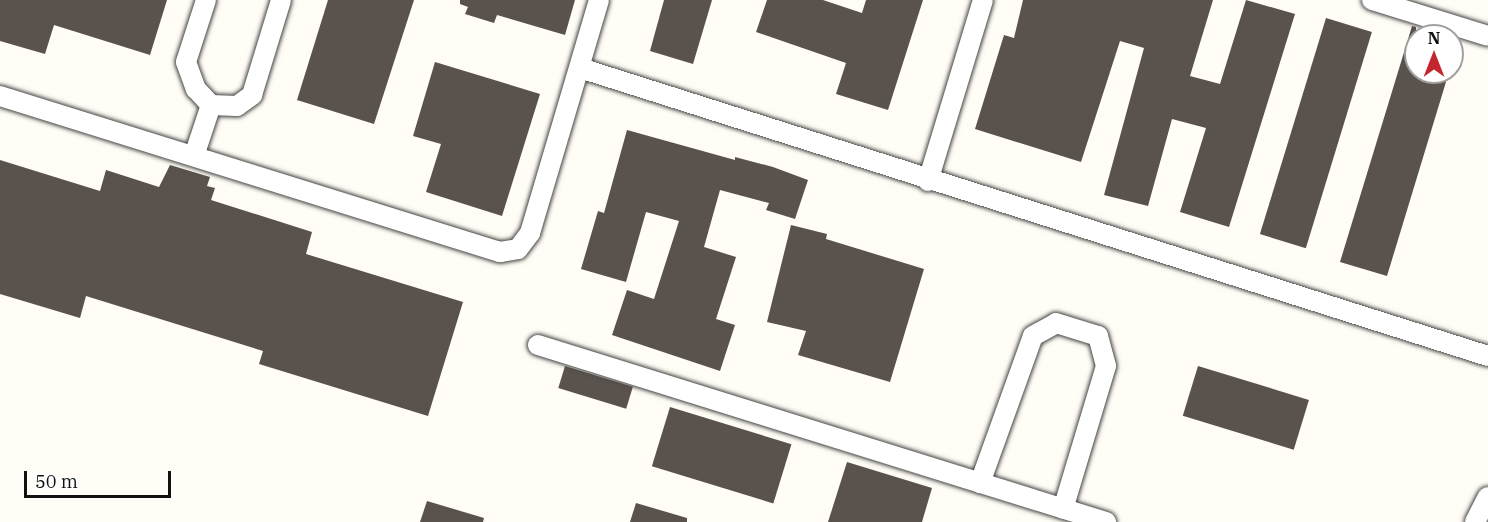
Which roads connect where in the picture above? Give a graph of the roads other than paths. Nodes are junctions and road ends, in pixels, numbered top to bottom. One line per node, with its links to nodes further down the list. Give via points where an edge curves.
1 (206, 0): 9 (lane, via 186,62 196,89)
2 (281, 0): 9 (lane, via 252,95 237,106)
3 (599, 0): 7 (lane)
4 (983, 0): 11 (lane)
5 (1371, 0): 6 (lane)
6 (1488, 36)
7 (580, 68): 10 (lane, via 530,233 518,249 500,252); 11 (lane)
8 (0, 96): 10 (lane)
9 (211, 105): 10 (lane)
10 (194, 156)
11 (928, 181): 13 (lane)
12 (538, 345): 14 (lane)
13 (1488, 356)
14 (980, 483): 16 (lane); 16 (lane, via 1033,336 1056,323 1098,336 1106,366)
15 (1488, 497): 18 (lane)
16 (1063, 509): 17 (lane)
17 (1106, 522)
18 (1475, 522)

